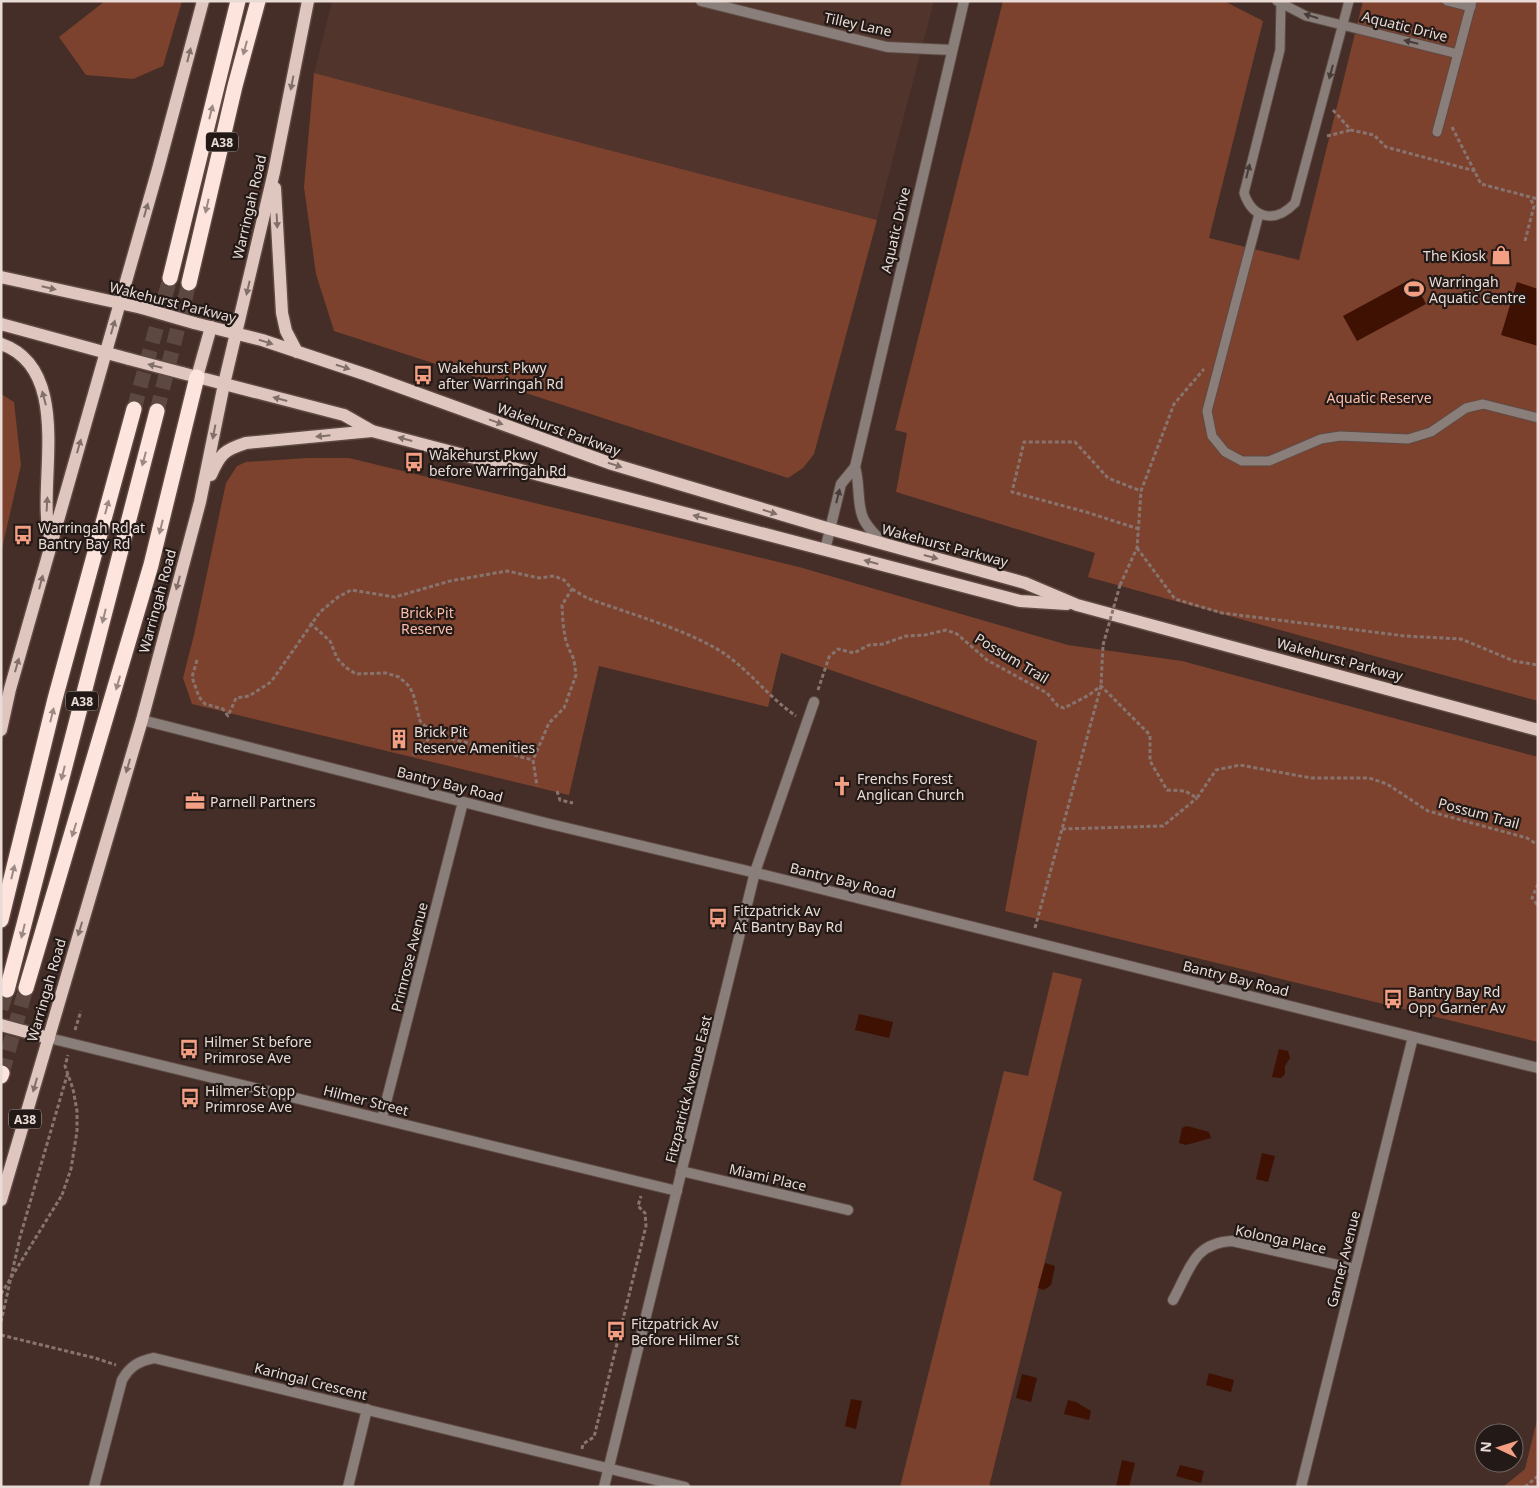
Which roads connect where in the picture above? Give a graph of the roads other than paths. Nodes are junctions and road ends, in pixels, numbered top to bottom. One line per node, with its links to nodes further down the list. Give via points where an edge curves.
1 (202, 1): 20 (main road, one-way to 1)
2 (238, 1): 18 (highway, A38, one-way to 2)
3 (258, 1): 19 (highway, A38, one-way to 19)
4 (308, 1): 15 (main road, Warringah Road / A38, one-way to 15)
5 (701, 1): 12 (street, Tilley Lane, via 887,47)
6 (964, 1): 12 (street, Aquatic Drive)
7 (1349, 1): 11 (lane)
8 (1447, 1): 10 (lane, Aquatic Drive)
9 (1279, 2): 11 (lane, Aquatic Drive, one-way to 9, via 1306,16); 16 (lane, one-way to 9, via 1248,206 1244,193 1280,50)
10 (1471, 4): 13 (lane, Aquatic Drive)
11 (1343, 25): 13 (lane, Aquatic Drive, one-way to 11); 16 (lane, one-way to 16, via 1295,203 1285,213)
12 (952, 50): 33 (street, Aquatic Drive)
13 (1458, 54): 14 (lane)
14 (1437, 132)
15 (274, 172): 23 (main road, Warringah Road / A38, one-way to 23); 26 (main road, one-way to 26, via 282,313)
16 (1259, 214): 31 (lane, via 1207,411 1212,436 1225,452 1242,461 1269,462 1321,439 1340,436 1408,439 1431,432 1466,408 1483,404)
17 (1, 277): 20 (main road, Wakehurst Parkway, one-way to 20)
18 (170, 278)
19 (189, 284)
20 (120, 302): 22 (main road, Wakehurst Parkway, bridge); 25 (main road, one-way to 20)
21 (1, 324): 25 (main road, Wakehurst Parkway)
22 (211, 327): 23 (main road, Wakehurst Parkway); 27 (main road)
23 (236, 333): 26 (main road, Wakehurst Parkway, one-way to 26); 28 (main road, Warringah Road / A38)
24 (1, 344): 36 (main road, one-way to 24, via 47,517 50,464 46,404 35,372 19,354)
25 (106, 352): 27 (main road, Wakehurst Parkway, one-way to 25, bridge); 36 (main road, one-way to 25)
26 (296, 352): 35 (main road, Wakehurst Parkway, one-way to 35, via 612,464)
27 (197, 377): 28 (main road, Wakehurst Parkway); 47 (highway, one-way to 47, via 149,574)
28 (224, 384): 32 (main road, Wakehurst Parkway, one-way to 28, via 344,415); 34 (main road, Warringah Road / A38, one-way to 34)
29 (134, 409): 46 (highway, A38, one-way to 29, via 55,699)
30 (156, 411): 48 (highway, A38, one-way to 48)
31 (1538, 418)
32 (372, 431): 34 (main road, one-way to 34, via 264,440 230,448 217,460); 38 (main road, Wakehurst Parkway, one-way to 32)
33 (855, 466): 35 (street, Aquatic Drive, one-way to 33, via 841,484); 37 (street, Aquatic Drive, via 860,482 862,514 866,524)
34 (200, 502): 41 (main road, Warringah Road / A38, one-way to 41)
35 (830, 529): 37 (main road, Wakehurst Parkway); 38 (street, Aquatic Drive)
36 (51, 543): 42 (main road, one-way to 36)
37 (884, 544): 39 (main road, Wakehurst Parkway, one-way to 39, via 1026,583)
38 (825, 550): 39 (main road, Wakehurst Parkway, one-way to 38, via 1020,601)
39 (1077, 605): 43 (main road, Wakehurst Parkway)
40 (814, 702): 45 (street, Fitzpatrick Avenue East)
41 (142, 720): 44 (street, Bantry Bay Road); 51 (main road, Warringah Road / A38, one-way to 51)
42 (1, 730)
43 (1538, 730)
44 (463, 802): 45 (street, Bantry Bay Road); 53 (street, Primrose Avenue)
45 (755, 872): 50 (street, Bantry Bay Road); 54 (street, Fitzpatrick Avenue East)
46 (1, 920)
47 (26, 988)
48 (7, 990)
49 (1, 1025): 51 (main road, bridge)
50 (1413, 1037): 52 (street, Bantry Bay Road); 58 (street, Garner Avenue)
51 (49, 1038): 53 (street, Hilmer Street); 56 (main road, Warringah Road / A38, one-way to 56)
52 (1538, 1068)
53 (382, 1118): 55 (street, Hilmer Street)
54 (682, 1171): 55 (street, Fitzpatrick Avenue East); 57 (street, Miami Place)
55 (677, 1191): 61 (street, Fitzpatrick Avenue East)
56 (1, 1200)
57 (848, 1210)
58 (1355, 1269): 59 (street, Kolonga Place, via 1232,1241 1216,1242 1200,1250); 66 (street, Garner Avenue)
59 (1173, 1300)
60 (367, 1409): 61 (street, Karingal Crescent); 62 (street, Karingal Crescent, via 168,1360 144,1360 128,1370 118,1391); 63 (street)
61 (608, 1468): 64 (street, Fitzpatrick Avenue East); 65 (street, Karingal Crescent)
62 (94, 1487)
63 (348, 1487)
64 (604, 1487)
65 (685, 1487)
66 (1302, 1487)

